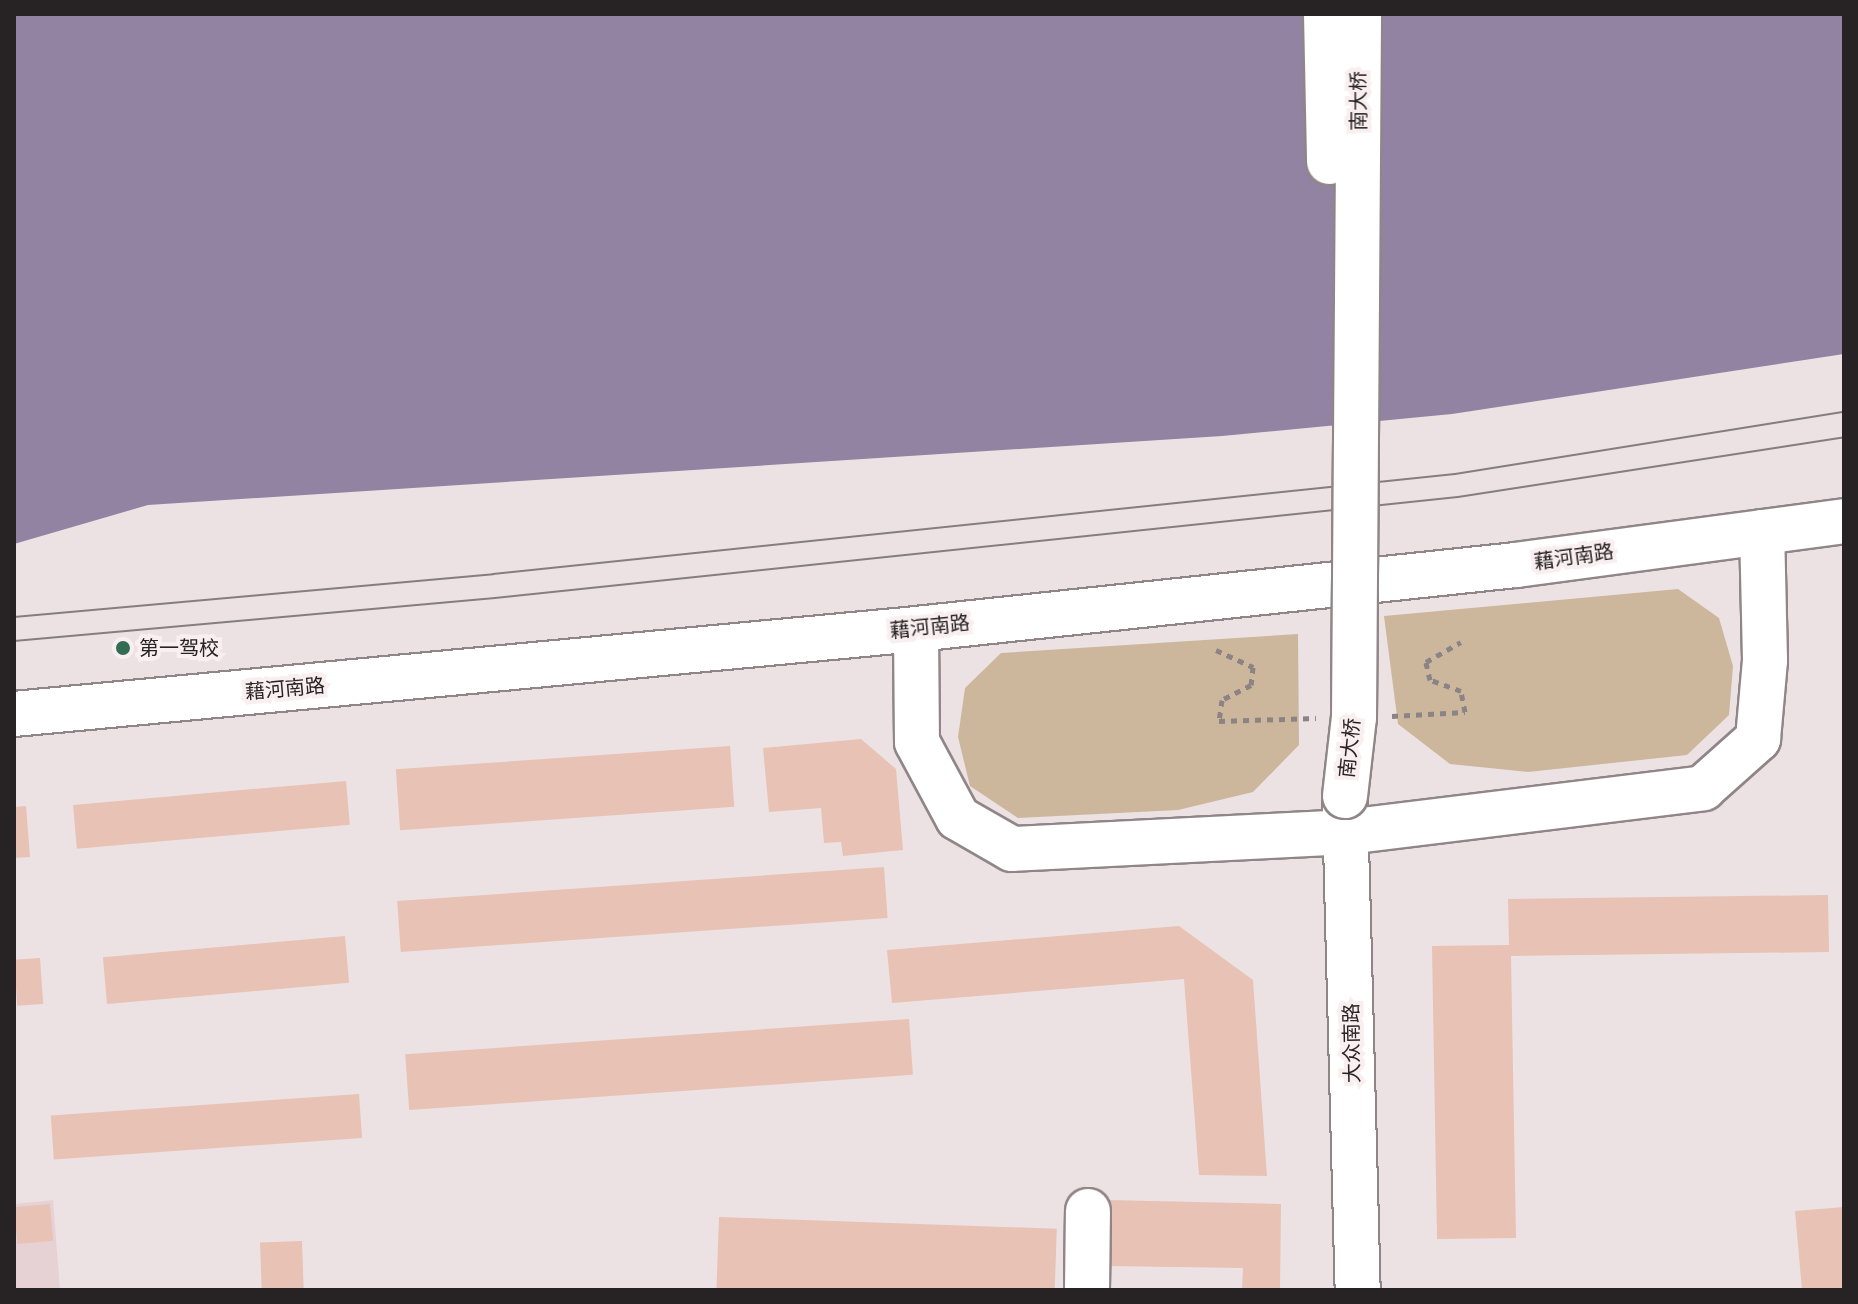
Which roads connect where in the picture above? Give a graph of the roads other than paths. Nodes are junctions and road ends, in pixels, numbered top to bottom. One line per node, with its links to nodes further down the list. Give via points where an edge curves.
1 (1326, 14): 7 (main road, 南大桥, bridge)
2 (1359, 14): 7 (main road, 南大桥, bridge)
3 (1844, 521): 4 (main road, 藉河南路)
4 (1762, 532): 5 (main road, 藉河南路, via 1516,565); 8 (main road, via 1765,660 1758,739 1703,788)
5 (916, 629): 6 (main road, 藉河南路); 8 (main road, via 917,742 958,818 1012,849)
6 (14, 714)
7 (1347, 717): 8 (main road, 南大桥, bridge)
8 (1346, 814): 11 (main road, 大众南路)
9 (1088, 1211): 10 (main road)
10 (1087, 1290)
11 (1358, 1290)

